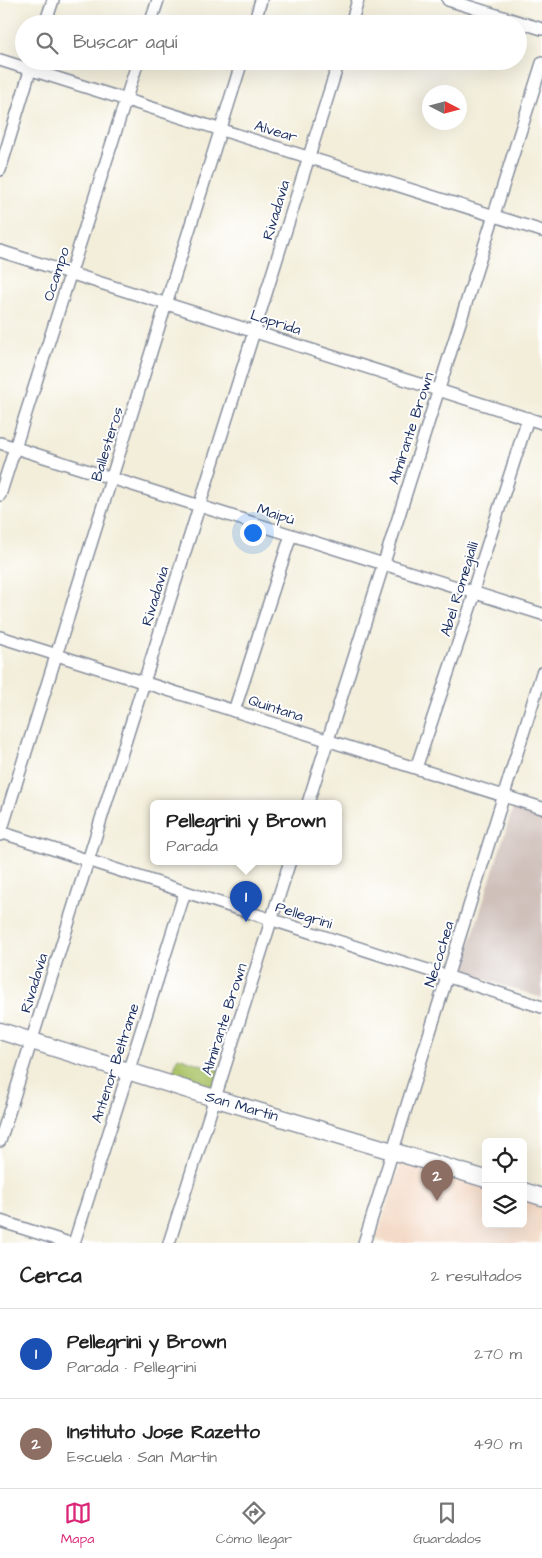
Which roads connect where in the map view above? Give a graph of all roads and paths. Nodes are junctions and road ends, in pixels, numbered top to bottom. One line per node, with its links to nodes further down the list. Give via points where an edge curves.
1 (53, 0): 6 (street)
2 (158, 0): 7 (street)
3 (261, 0): 8 (street)
4 (358, 0): 9 (street)
5 (448, 0): 10 (street)
6 (48, 15)
7 (153, 15)
8 (257, 15)
9 (354, 15)
10 (497, 15)
11 (527, 24): 12 (street)
12 (542, 29)
13 (0, 60): 14 (street, Alvear)
14 (15, 63)
15 (542, 63): 25 (street, Almirante Brown)
16 (31, 70): 24 (street)
17 (43, 70): 21 (street, Alvear)
18 (135, 70): 21 (street, Ocampo)
19 (239, 70): 22 (street, Ballesteros)
20 (336, 70): 23 (street, Rivadavia)
21 (125, 100): 22 (street, Alvear); 28 (street, Ocampo)
22 (221, 130): 23 (street, Alvear); 29 (street, Ballesteros)
23 (309, 157): 25 (street, Alvear); 30 (street, Rivadavia)
24 (0, 170)
25 (494, 216): 26 (street, Alvear); 31 (street, Almirante Brown)
26 (542, 231)
27 (0, 250): 28 (street, Laprida)
28 (72, 273): 29 (street, Laprida); 35 (street, Ocampo)
29 (166, 303): 30 (street, Laprida); 36 (street, Ballesteros)
30 (254, 331): 31 (street, Laprida); 38 (street, Rivadavia)
31 (439, 390): 32 (street, Laprida); 40 (street, Almirante Brown)
32 (528, 418): 33 (street, Laprida); 41 (street, Abel Romegialli, via 475,584)
33 (542, 422)
34 (0, 443): 35 (street, Maipú)
35 (15, 448): 36 (street, Maipú); 37 (street, Ocampo)
36 (112, 478): 38 (street, Maipú); 44 (street, Ballesteros)
37 (0, 495)
38 (199, 506): 39 (street, Maipú); 46 (street, Rivadavia)
39 (291, 535): 40 (street, Maipú); 47 (street)
40 (384, 564): 41 (street, Maipú); 48 (street, Almirante Brown)
41 (475, 593): 42 (street, Maipú); 49 (street, Abel Romegialli)
42 (542, 614)
43 (0, 637): 44 (street, Quintana)
44 (56, 655): 46 (street, Quintana); 53 (street, Ballesteros)
45 (542, 673): 50 (street, Necochea)
46 (144, 682): 47 (street, Quintana); 54 (street, Rivadavia)
47 (234, 711): 48 (street, Quintana)
48 (328, 740): 49 (street, Quintana); 51 (street, Almirante Brown)
49 (416, 768): 50 (street, Quintana)
50 (503, 796): 52 (street, Quintana); 58 (street, Necochea)
51 (309, 800)
52 (542, 808)
53 (0, 833): 54 (street, Pellegrini)
54 (88, 860): 56 (street, Pellegrini); 61 (street, Rivadavia)
55 (289, 865): 57 (street, Almirante Brown)
56 (185, 892): 57 (street, Pellegrini); 62 (street, Antenor Beltrame)
57 (272, 920): 58 (street, Pellegrini); 63 (street, Almirante Brown)
58 (447, 977): 59 (street, Pellegrini); 65 (street, Necochea)
59 (542, 1007)
60 (0, 1031): 61 (main road, San Martín)
61 (31, 1041): 62 (main road, San Martín); 64 (street, Rivadavia)
62 (128, 1071): 63 (main road, San Martín); 71 (street, Antenor Beltrame)
63 (214, 1098): 65 (main road, San Martín); 72 (street, Almirante Brown)
64 (0, 1141)
65 (394, 1150): 66 (main road, San Martín); 73 (street, Necochea)
66 (482, 1178)
67 (527, 1192): 68 (main road)
68 (542, 1197)
69 (0, 1221): 70 (street)
70 (69, 1243)
71 (74, 1243)
72 (169, 1243)
73 (364, 1243)

